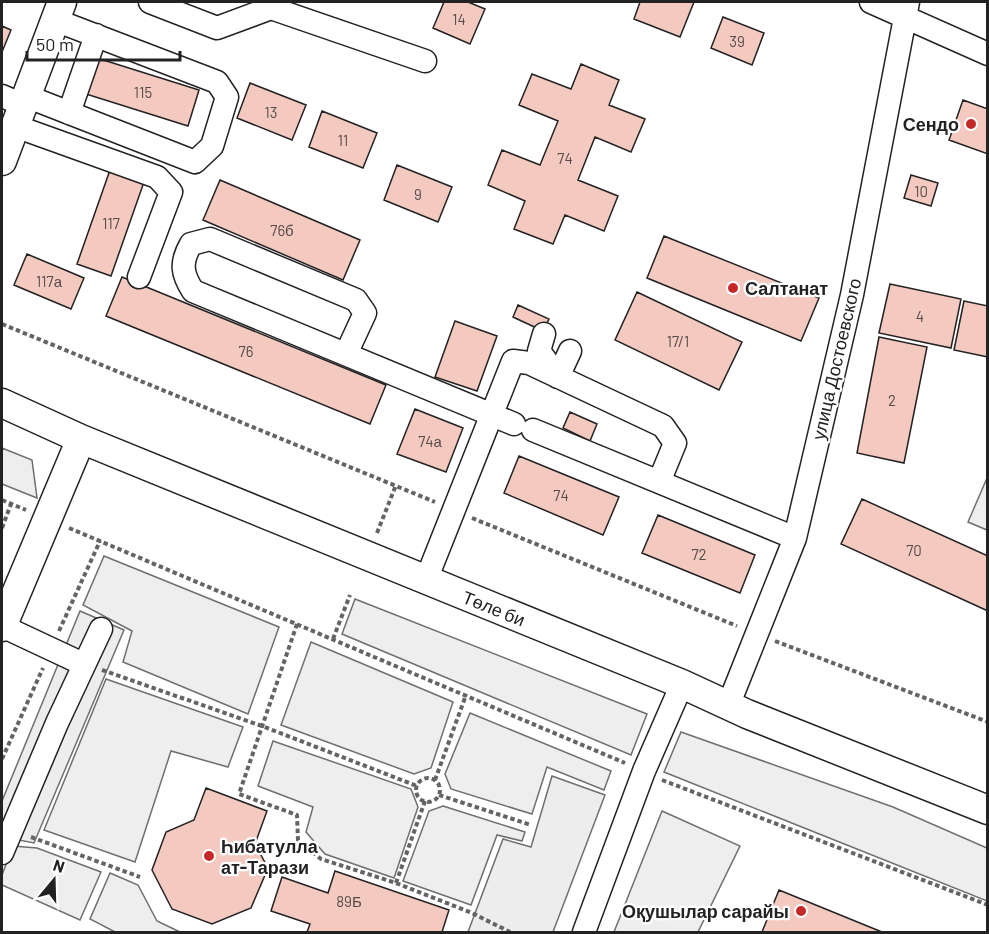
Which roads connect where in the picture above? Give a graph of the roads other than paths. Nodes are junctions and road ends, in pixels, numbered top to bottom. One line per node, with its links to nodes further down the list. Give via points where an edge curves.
1 (150, 2): 7 (street, via 217,28 271,8)
2 (871, 2): 3 (street)
3 (907, 9): 6 (street); 21 (street, улица Достоевского, via 852,295)
4 (59, 10): 5 (street); 8 (main road)
5 (96, 35): 9 (street); 9 (street, via 217,82 228,97 212,146 195,162)
6 (987, 54)
7 (425, 61)
8 (16, 105): 9 (street); 10 (street); 11 (main road)
9 (78, 116): 10 (street)
10 (81, 150): 12 (street, via 157,177 171,192)
11 (2, 161)
12 (139, 277)
13 (544, 334): 16 (street, via 539,351)
14 (570, 351): 16 (street)
15 (346, 354): 15 (street, via 193,291 183,275 183,257 191,244 210,239 356,300 365,313); 18 (street)
16 (558, 377): 18 (street, via 529,363 513,361); 20 (street, via 663,426 675,443)
17 (2, 403): 19 (main road, Төле би)
18 (492, 413): 20 (street); 22 (street)
19 (81, 439): 22 (main road, Төле би); 23 (main road)
20 (659, 482): 21 (street)
21 (795, 538): 27 (street, улица Достоевского)
22 (426, 580): 26 (main road, Төле би)
23 (2, 626): 25 (street)
24 (101, 629): 25 (street)
25 (83, 664): 29 (street)
26 (682, 684): 27 (main road, Төле би); 30 (street, via 644,771)
27 (728, 706): 28 (main road, Төле би)
28 (987, 810)
29 (2, 853)
30 (584, 933)

